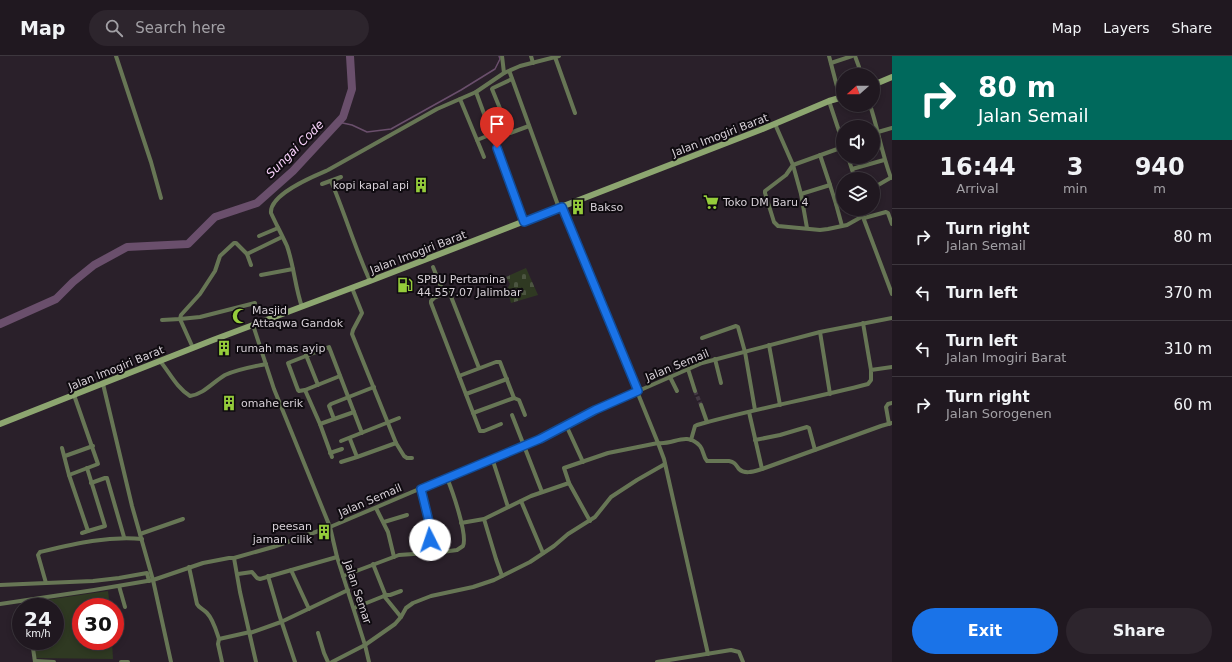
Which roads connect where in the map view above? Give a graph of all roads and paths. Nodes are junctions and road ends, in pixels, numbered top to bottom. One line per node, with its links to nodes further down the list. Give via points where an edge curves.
1 (116, 56): 45 (street)
2 (502, 56): 10 (street)
3 (531, 56): 7 (street)
4 (557, 56): 7 (street); 20 (street)
5 (829, 56): 8 (street)
6 (853, 56): 8 (street); 9 (street)
7 (533, 63): 10 (street)
8 (831, 63): 14 (street)
9 (859, 67)
10 (504, 73): 16 (street)
11 (510, 73): 13 (street)
12 (892, 77): 15 (main road)
13 (512, 80): 23 (street); 23 (street, via 492,89 510,133)
14 (836, 80)
15 (880, 82)
16 (476, 92): 17 (street); 26 (street)
17 (460, 99): 27 (street); 54 (street, via 287,191 271,208)
18 (836, 99): 19 (main road, Jalan Imogiri Barat)
19 (830, 101): 21 (street); 22 (main road, Jalan Imogiri Barat)
20 (575, 113)
21 (836, 120)
22 (775, 124): 35 (street); 47 (main road, Jalan Imogiri Barat)
23 (529, 126): 47 (street)
24 (892, 128): 25 (street)
25 (880, 131)
26 (492, 134): 27 (street); 51 (street)
27 (477, 140): 32 (street)
28 (880, 142): 29 (street)
29 (881, 147): 33 (street)
30 (836, 149): 31 (street)
31 (820, 155): 35 (street); 43 (street)
32 (484, 157)
33 (884, 160): 36 (street); 39 (street)
34 (850, 164): 36 (street)
35 (793, 166): 44 (street); 55 (street, via 765,193 777,225)
36 (852, 169): 37 (street)
37 (853, 172)
38 (341, 177): 40 (street)
39 (892, 178): 42 (street)
40 (331, 181): 41 (street); 63 (street)
41 (322, 184)
42 (880, 184)
43 (830, 185): 44 (street); 46 (street)
44 (802, 194): 55 (street)
45 (161, 198)
46 (836, 204)
47 (561, 208): 51 (main road, Jalan Imogiri Barat); 96 (street)
48 (890, 213): 50 (street); 52 (street)
49 (839, 216): 53 (street)
50 (863, 217): 53 (street); 66 (street)
51 (524, 222): 59 (main road, Jalan Imogiri Barat)
52 (892, 224)
53 (842, 226): 55 (street, via 822,230)
54 (278, 228): 56 (street); 57 (street)
55 (807, 228)
56 (259, 236)
57 (282, 237): 58 (street); 61 (street)
58 (247, 254): 60 (street); 71 (street, via 235,243 220,256 215,271 200,294 180,315)
59 (430, 258): 63 (main road, Jalan Imogiri Barat); 65 (street)
60 (251, 265)
61 (293, 269): 62 (street); 68 (street)
62 (261, 275)
63 (370, 281): 64 (main road, Jalan Imogiri Barat)
64 (352, 288): 68 (main road, Jalan Imogiri Barat); 94 (street, via 362,313 352,334)
65 (444, 294): 84 (street, via 450,294); 88 (street, via 432,299 431,303)
66 (892, 294)
67 (255, 303): 71 (street)
68 (302, 307): 73 (main road, Jalan Imogiri Barat)
69 (892, 318): 72 (street, Jalan Semail)
70 (162, 320): 71 (street)
71 (180, 320): 77 (street)
72 (864, 323): 74 (street, Jalan Semail); 86 (street)
73 (253, 325): 77 (main road, Jalan Imogiri Barat); 82 (street, Jalan Semar)
74 (820, 332): 76 (street, Jalan Semail); 100 (street)
75 (702, 338): 78 (street, via 736,326)
76 (769, 346): 78 (street, Jalan Semail); 106 (street)
77 (193, 348): 81 (main road, Jalan Imogiri Barat)
78 (745, 352): 80 (street, Jalan Semail); 107 (street)
79 (306, 355): 87 (street, via 329,347); 93 (street); 95 (street, via 287,363 298,390)
80 (715, 359): 85 (street, Jalan Semail); 91 (street)
81 (160, 361): 82 (street, via 175,382 190,396 198,394 232,372); 92 (main road, Jalan Imogiri Barat)
82 (266, 364): 158 (street, Jalan Semar)
83 (892, 367): 86 (street)
84 (479, 368): 88 (street); 90 (street, via 500,362)
85 (688, 369): 89 (street, Jalan Semail); 98 (street)
86 (871, 370): 100 (street, via 870,383)
87 (340, 376): 93 (street); 102 (street)
88 (459, 376): 99 (street)
89 (670, 377): 96 (street, Jalan Semail); 97 (street)
90 (507, 379): 99 (street); 103 (street)
91 (721, 383)
92 (103, 384): 101 (main road, Jalan Imogiri Barat); 162 (street)
93 (318, 385): 95 (street)
94 (374, 387): 102 (street); 116 (street)
95 (305, 390): 119 (street)
96 (638, 391): 121 (street, Jalan Semail); 128 (street)
97 (677, 391)
98 (695, 391)
99 (466, 394): 110 (street)
100 (830, 394): 106 (street)
101 (74, 395): 118 (main road, Jalan Imogiri Barat); 130 (street)
102 (348, 397): 108 (street); 114 (street, via 329,405)
103 (514, 398): 110 (street); 112 (street, via 519,400)
104 (892, 403): 117 (street, via 886,407)
105 (701, 405): 115 (street)
106 (780, 405): 107 (street)
107 (755, 410): 109 (street)
108 (354, 412): 114 (street); 122 (street)
109 (749, 412): 115 (street); 125 (street)
110 (473, 413): 120 (street, via 480,431)
111 (512, 415): 129 (street)
112 (525, 415)
113 (400, 418): 116 (street)
114 (334, 419): 119 (street)
115 (707, 422): 124 (street, via 695,426)
116 (388, 423): 122 (street); 127 (street)
117 (890, 423): 133 (street)
118 (0, 424)
119 (320, 424): 132 (street, via 331,455)
120 (501, 424)
121 (566, 425): 129 (street, Jalan Semail); 139 (street)
122 (362, 433): 123 (street)
123 (350, 439): 126 (street); 135 (street)
124 (691, 440): 128 (street, via 685,438 665,444); 142 (street, via 700,446 707,460 730,460 746,473)
125 (755, 440): 133 (street, via 807,427); 142 (street)
126 (342, 441)
127 (396, 443): 135 (street); 136 (street, via 404,456)
128 (658, 443): 139 (street, via 608,453); 140 (street)
129 (524, 445): 137 (street, Jalan Semail); 148 (street)
130 (92, 446): 134 (street); 141 (street, via 98,464)
131 (62, 448): 134 (street)
132 (342, 449)
133 (815, 450): 142 (street)
134 (65, 456): 143 (street)
135 (357, 458): 138 (street)
136 (412, 458)
137 (492, 458): 144 (street, Jalan Semail); 150 (street)
138 (341, 462)
139 (583, 462): 146 (street, via 564,468)
140 (665, 464): 155 (street, via 612,498); 199 (street)
141 (87, 468): 143 (street); 145 (street)
142 (762, 469)
143 (69, 475): 159 (street)
144 (447, 478): 147 (street, Jalan Semail); 157 (street)
145 (91, 483): 159 (street, via 105,526); 161 (street, via 107,478)
146 (569, 483): 148 (street); 155 (street)
147 (421, 489): 151 (street, Jalan Semail); 163 (street, via 430,526)
148 (542, 492): 149 (street)
149 (522, 501): 150 (street); 164 (street)
150 (508, 507): 154 (street)
151 (376, 508): 156 (street); 158 (street, Jalan Semail)
152 (407, 515): 156 (street)
153 (183, 519): 162 (street)
154 (484, 519): 157 (street); 174 (street)
155 (590, 521): 164 (street)
156 (384, 522): 165 (street)
157 (461, 523): 163 (street, via 463,546 457,550)
158 (330, 527): 166 (street, Jalan Semar); 167 (street, Jalan Semail)
159 (88, 531): 160 (street)
160 (82, 533)
161 (124, 537): 162 (street); 178 (street, via 83,542 39,552)
162 (141, 537): 176 (street)
163 (428, 552): 165 (street)
164 (543, 553): 174 (street)
165 (394, 556): 168 (street)
166 (337, 557): 170 (street); 173 (street, Jalan Semar)
167 (234, 558): 169 (street, Jalan Semail, via 203,562); 171 (street)
168 (374, 564): 173 (street); 185 (street)
169 (189, 567): 176 (street, Jalan Semail); 196 (street, via 197,604 207,613)
170 (291, 570): 172 (street); 190 (street)
171 (238, 574): 172 (street, via 252,572 260,579); 194 (street)
172 (268, 576): 193 (street)
173 (343, 576): 183 (street, Jalan Semar)
174 (502, 576): 192 (street, via 474,587 431,596 413,603 406,608)
175 (124, 577): 176 (street, via 147,573); 177 (street); 180 (street)
176 (151, 580): 180 (street, Jalan Semail); 204 (street)
177 (93, 581): 178 (street); 182 (street)
178 (46, 583): 179 (street)
179 (0, 585)
180 (125, 585): 181 (street, Jalan Semail)
181 (120, 586): 182 (street, Jalan Semail); 189 (street)
182 (94, 590): 186 (street, Jalan Semail)
183 (348, 590): 190 (street); 191 (street, Jalan Semar)
184 (401, 591): 185 (street)
185 (384, 595): 191 (street); 192 (street)
186 (41, 598)
187 (12, 602): 188 (street, Jalan Semail)
188 (0, 604)
189 (125, 607)
190 (309, 608): 193 (street)
191 (354, 608): 197 (street, Jalan Semar)
192 (401, 617): 197 (street)
193 (281, 622): 194 (street); 207 (street)
194 (250, 633): 196 (street); 206 (street)
195 (318, 633): 208 (street)
196 (219, 639): 205 (street)
197 (365, 645): 209 (street); 210 (street, Jalan Semar)
198 (33, 650): 200 (street)
199 (708, 654): 211 (street); 212 (street, via 736,651)
200 (35, 662): 201 (street)
201 (54, 662)
202 (121, 662): 203 (street)
203 (128, 662)
204 (171, 662)
205 (222, 662)
206 (256, 662)
207 (295, 662)
208 (328, 662)
209 (332, 662)
210 (369, 662)
211 (657, 662)
212 (743, 662)

